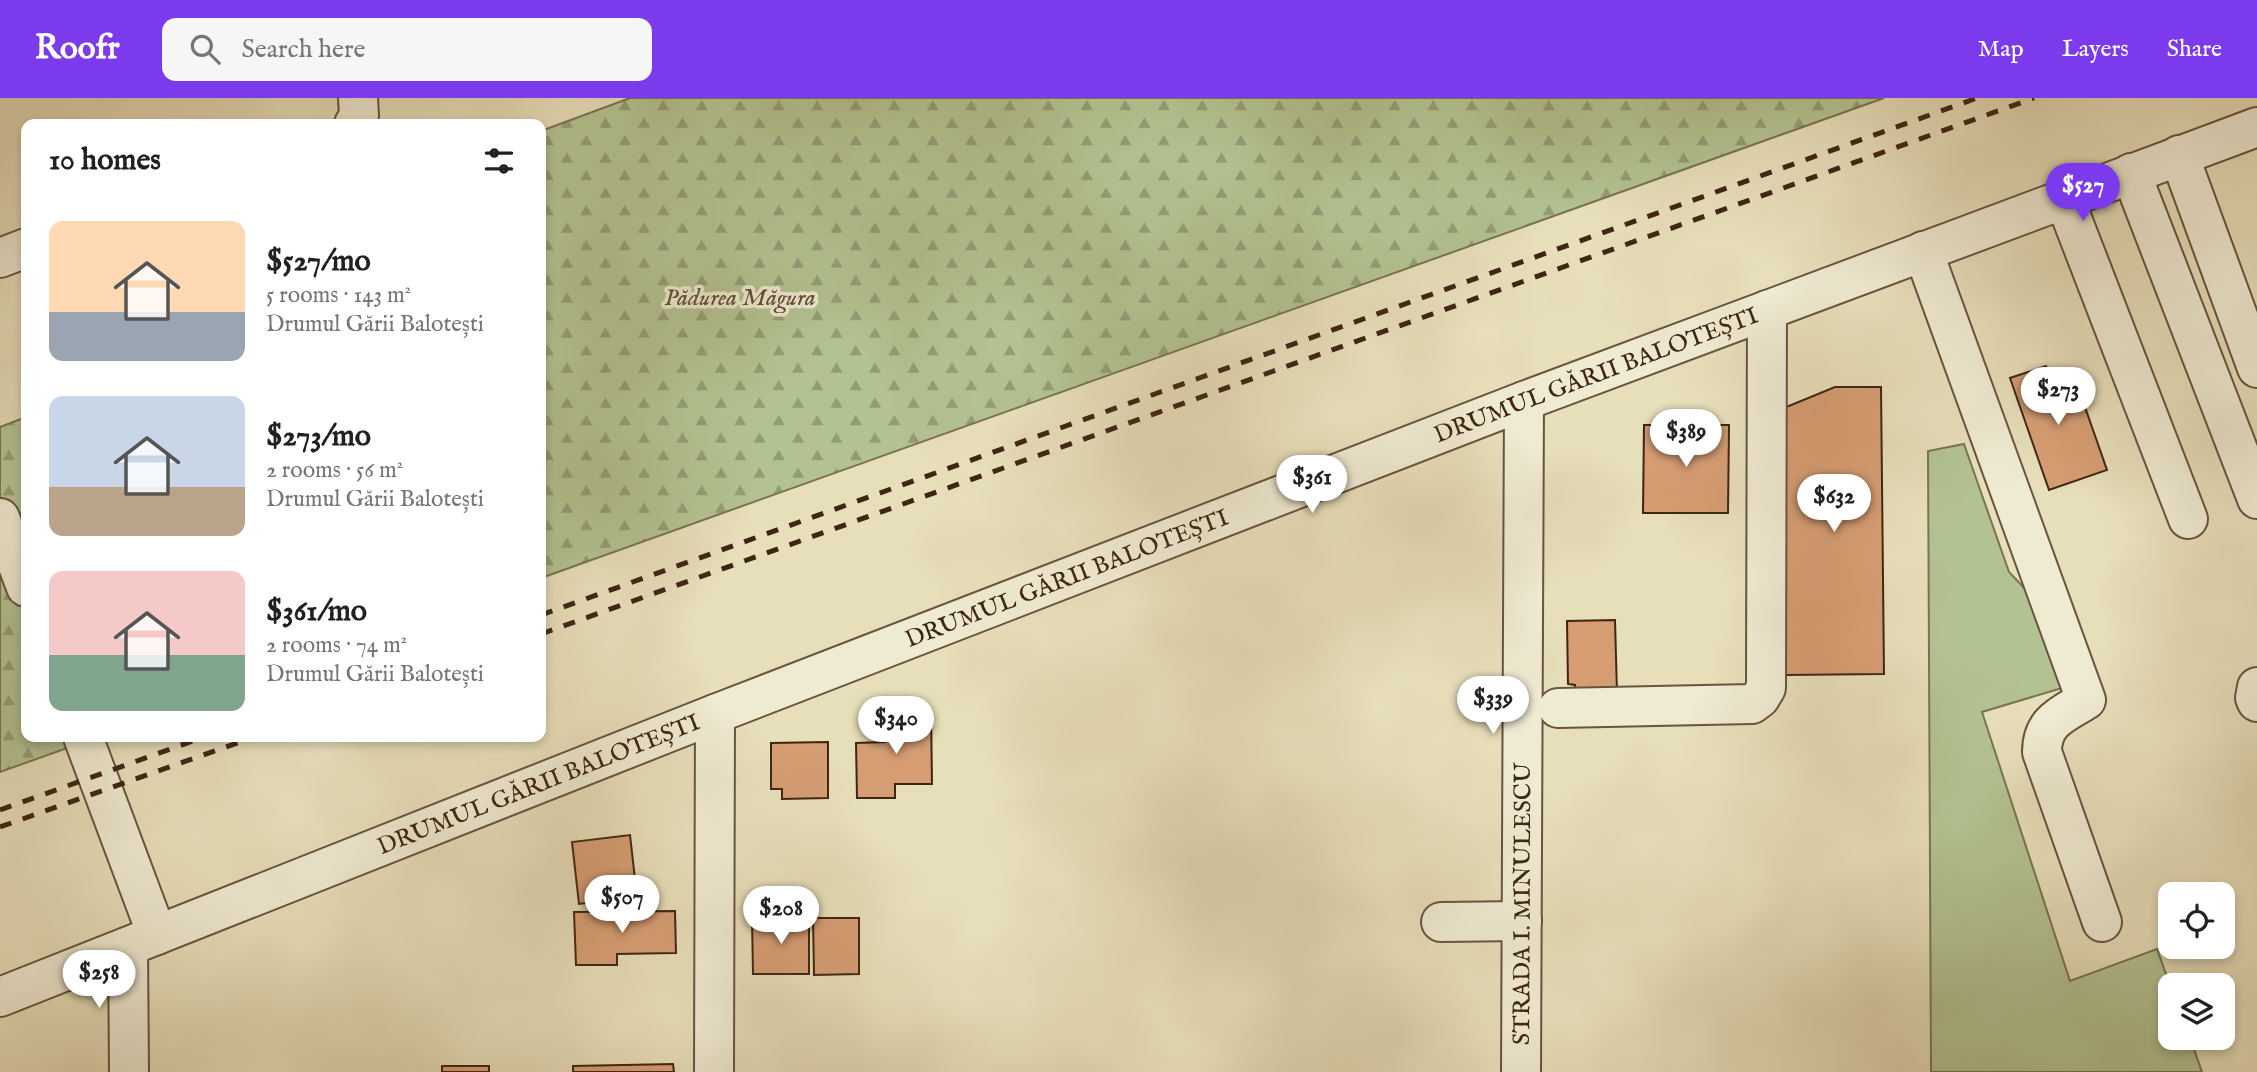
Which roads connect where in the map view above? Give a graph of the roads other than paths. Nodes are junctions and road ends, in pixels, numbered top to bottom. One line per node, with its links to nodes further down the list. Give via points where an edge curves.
1 (358, 98): 2 (street)
2 (357, 119)
3 (2257, 127): 4 (street, DRUMUL GĂRII BALOTEȘTI)
4 (2179, 155): 5 (street, DRUMUL GĂRII BALOTEȘTI); 11 (street)
5 (2131, 173): 6 (street, DRUMUL GĂRII BALOTEȘTI); 13 (street)
6 (2064, 198): 8 (street, DRUMUL GĂRII BALOTEȘTI); 15 (street)
7 (21, 250): 9 (street)
8 (1923, 251): 10 (street, DRUMUL GĂRII BALOTEȘTI); 24 (street, via 2086,700 2049,723 2042,752)
9 (0, 258)
10 (1767, 310): 12 (street, DRUMUL GĂRII BALOTEȘTI); 19 (street, via 1766,688 1752,704)
11 (2257, 368)
12 (1524, 401): 20 (street, DRUMUL GĂRII BALOTEȘTI); 22 (street, STRADA I. MINULESCU)
13 (2257, 499)
14 (0, 518): 16 (street)
15 (2188, 519)
16 (21, 574)
17 (2257, 687): 18 (street)
18 (2257, 702)
19 (1558, 708)
20 (715, 714): 25 (street, DRUMUL GĂRII BALOTEȘTI); 28 (street)
21 (84, 742): 25 (street)
22 (1522, 921): 23 (street); 29 (street, STRADA I. MINULESCU)
23 (1441, 922)
24 (2102, 922)
25 (143, 941): 26 (street, DRUMUL GĂRII BALOTEȘTI); 27 (street)
26 (0, 997)
27 (129, 1072)
28 (715, 1072)
29 (1521, 1072)

